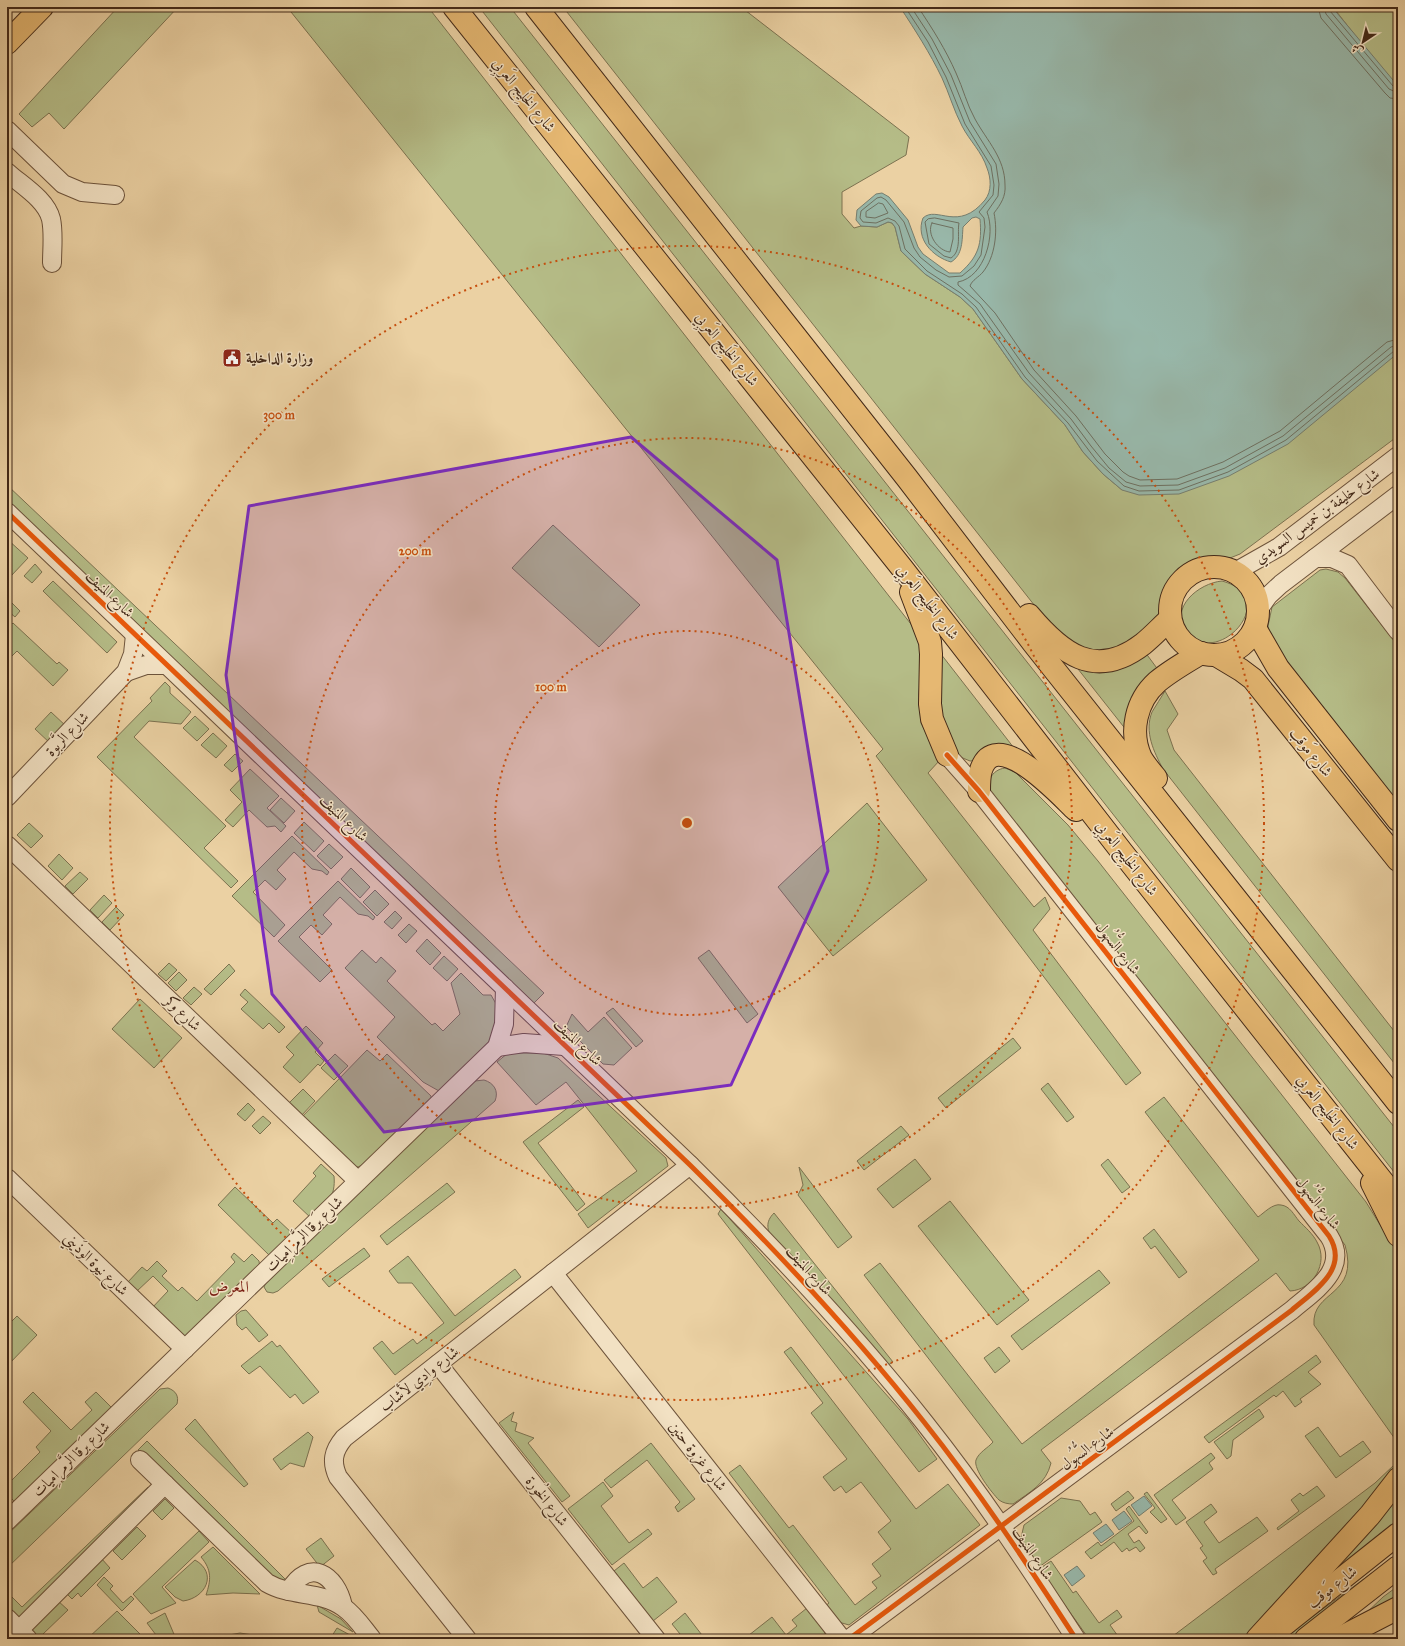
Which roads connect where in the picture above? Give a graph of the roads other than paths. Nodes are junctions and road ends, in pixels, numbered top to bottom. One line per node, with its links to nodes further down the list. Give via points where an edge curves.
1 (42, 7): 4 (main road)
2 (454, 7): 18 (main road, شارع الخَلِيج العَربِي)
3 (536, 7): 12 (main road)
4 (7, 43)
5 (9, 137): 7 (street)
6 (7, 172): 9 (street)
7 (68, 187): 8 (street, via 82,192); 9 (street)
8 (115, 195)
9 (47, 209): 10 (street, via 52,225)
10 (52, 263)
11 (1398, 456): 19 (street, شارع خليفة بن خميس السويدي, via 1279,547)
12 (907, 478): 20 (main road, via 992,571 1047,637 1064,651 1093,661 1118,658 1143,644); 34 (main road, via 1034,644)
13 (1398, 495): 15 (street, شارع خليفة بن خميس السويدي)
14 (7, 512): 23 (street, شارع المنيف)
15 (1348, 534): 16 (street, شارع خليفة بن خميس السويدي); 17 (street)
16 (1315, 558): 17 (street, via 1332,558); 21 (street, شارع خليفة بن خميس السويدي, via 1274,590)
17 (1348, 565): 22 (street)
18 (902, 568): 27 (main road, via 930,642 932,719); 32 (main road, شارع الخَلِيج العَربِي)
19 (1235, 572): 20 (main road, via 1211,566 1188,575 1173,594); 21 (main road, via 1252,588)
20 (1170, 619): 24 (main road, via 1181,640 1190,648)
21 (1257, 619): 24 (main road, via 1249,639 1239,647 1228,653); 30 (main road, شارع مَوقب, via 1278,668)
22 (1398, 631)
23 (135, 635): 25 (street, شارع المنيف); 26 (street, شارع الرَّبوة, via 133,654)
24 (1208, 654): 33 (main road, شارع مَوقب, via 1241,670 1253,679); 34 (main road, via 1165,675 1146,694 1136,715 1138,749 1142,759 1252,908)
25 (166, 665): 26 (street, شارع الرَّبوة, via 146,665); 35 (street, شارع المنيف)
26 (126, 672): 29 (street, شارع الرَّبوة)
27 (947, 755): 28 (street, شارع السُّهُول)
28 (979, 791): 32 (main road, via 980,771 987,761 999,755 1015,758 1029,767); 52 (street, شارع السُّهُول, via 1329,1236 1335,1256 1333,1269 1326,1280 1292,1310)
29 (7, 797)
30 (1398, 820)
31 (7, 844): 42 (street, شارع وكر)
32 (1122, 852): 39 (main road, شارع الخَلِيج العَربِي)
33 (1398, 860)
34 (1266, 936): 38 (main road)
35 (505, 988): 36 (street, via 505,1018); 37 (street, شارع المنيف)
36 (498, 1046): 37 (street, via 530,1042); 42 (street, شارع بَرقا الرَّمرامِيات)
37 (564, 1046): 40 (street, شارع المنيف)
38 (1398, 1103)
39 (1352, 1142): 43 (main road, شارع الخَلِيج العَربِي); 44 (main road)
40 (690, 1165): 45 (street, شارع وادِي لأشاب); 52 (street, شارع المنيف, via 789,1265 879,1367 947,1452)
41 (7, 1178): 46 (street, شارع نيوة الوذَيني)
42 (358, 1181): 46 (street, شارع بَرقا الرَّمرامِيات)
43 (1398, 1201)
44 (1398, 1235)
45 (553, 1273): 47 (street, شارع وادِي لأشاب); 62 (street, شارع غزوة حنين)
46 (185, 1349): 51 (street, شارع بَرقا الرَّمرامِيات)
47 (438, 1364): 60 (street, شارع وادِي لأشاب, via 344,1438 338,1445 333,1461 338,1477); 61 (street, شارع الخُورة)
48 (140, 1460): 50 (street)
49 (1398, 1479): 65 (main road, via 1370,1515)
50 (165, 1484): 55 (street, via 262,1578 274,1587); 58 (street)
51 (8, 1519)
52 (1000, 1526): 63 (street, شارع السُّهُول); 64 (street, شارع المنيف)
53 (1398, 1534): 66 (main road, شارع مَوقب)
54 (1398, 1567): 67 (main road, شارع مَوقب)
55 (289, 1591): 56 (street, via 324,1598); 56 (street, via 302,1576 318,1573 326,1575 333,1581)
56 (343, 1606): 59 (street)
57 (1398, 1608): 68 (main road)
58 (18, 1629)
59 (372, 1639)
60 (468, 1639)
61 (656, 1639)
62 (842, 1639)
63 (849, 1639)
64 (1076, 1639)
65 (1257, 1639)
66 (1266, 1639)
67 (1306, 1639)
68 (1338, 1639)

